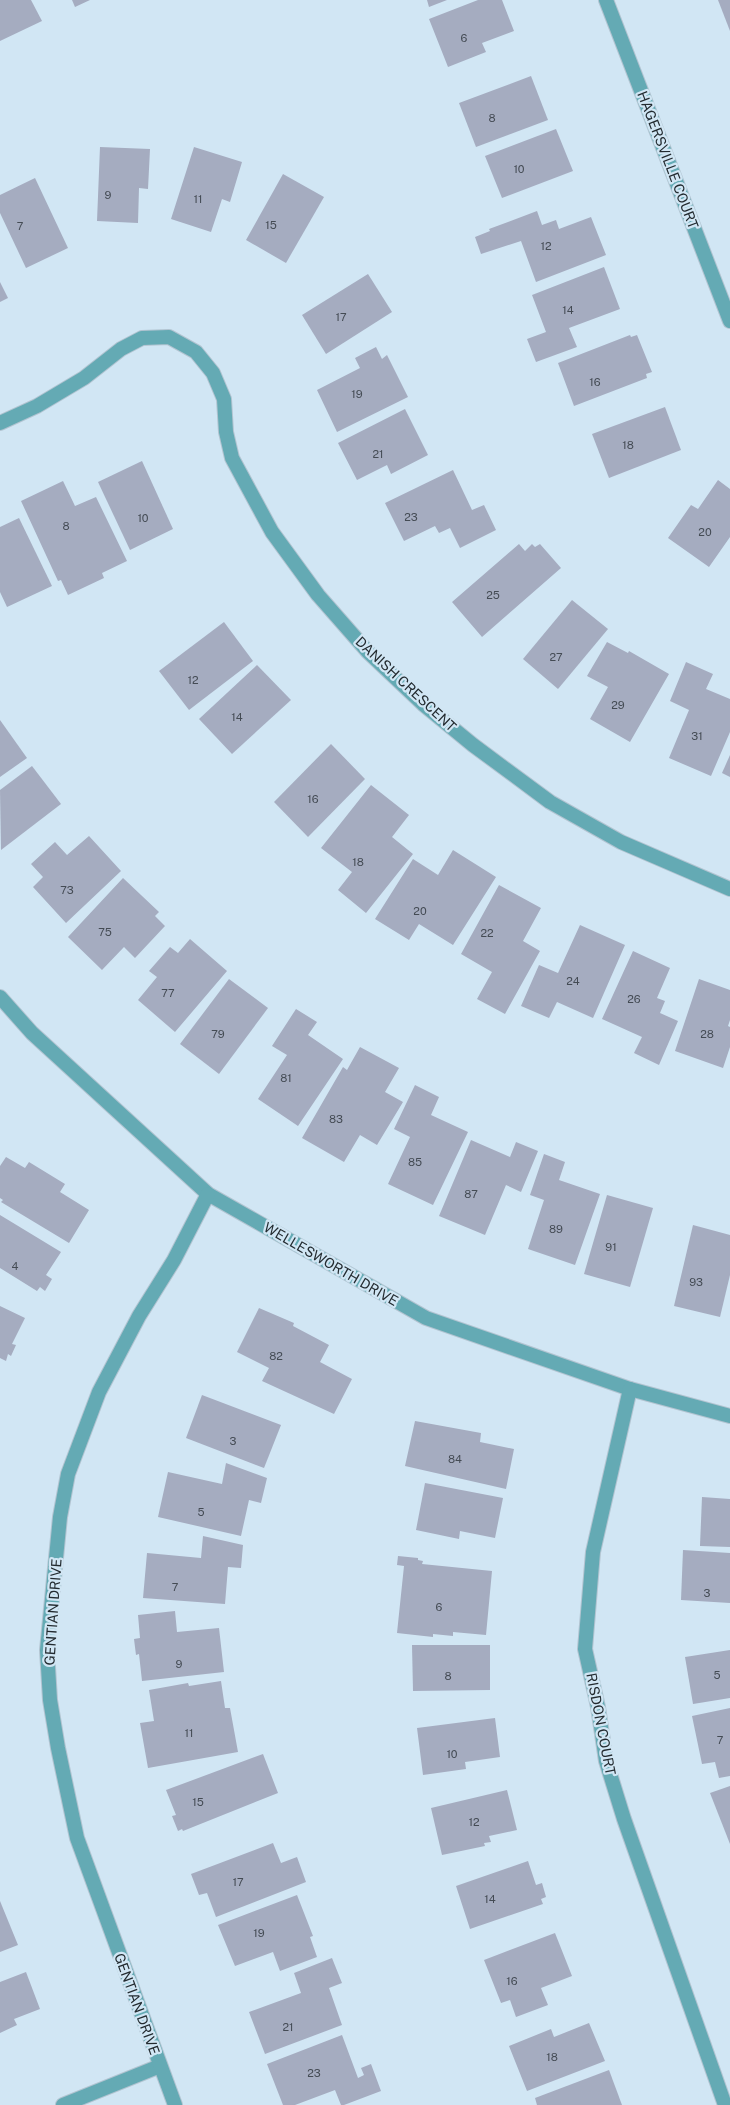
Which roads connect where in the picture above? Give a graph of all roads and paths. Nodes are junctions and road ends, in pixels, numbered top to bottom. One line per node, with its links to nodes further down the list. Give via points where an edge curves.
1 (606, 0): 2 (street, HAGERSVILLE COURT)
2 (730, 320)
3 (0, 423): 4 (street, DANISH CRESCENT, via 84,378 121,349 142,338 169,337 196,352 213,373 224,399 232,458 272,532 318,595 368,652 423,704 550,802 621,842)
4 (730, 889)
5 (0, 997): 6 (street, WELLESWORTH DRIVE, via 32,1033)
6 (208, 1194): 7 (street, WELLESWORTH DRIVE, via 426,1318); 9 (street, GENTIAN DRIVE, via 98,1392 68,1474 60,1517 47,1650 50,1700 77,1838)
7 (630, 1390): 8 (street, WELLESWORTH DRIVE); 12 (street, RISDON COURT, via 593,1552 585,1649 606,1761)
8 (730, 1416)
9 (160, 2066): 10 (street); 11 (street, GENTIAN DRIVE)
10 (63, 2105)
11 (175, 2105)
12 (724, 2105)

